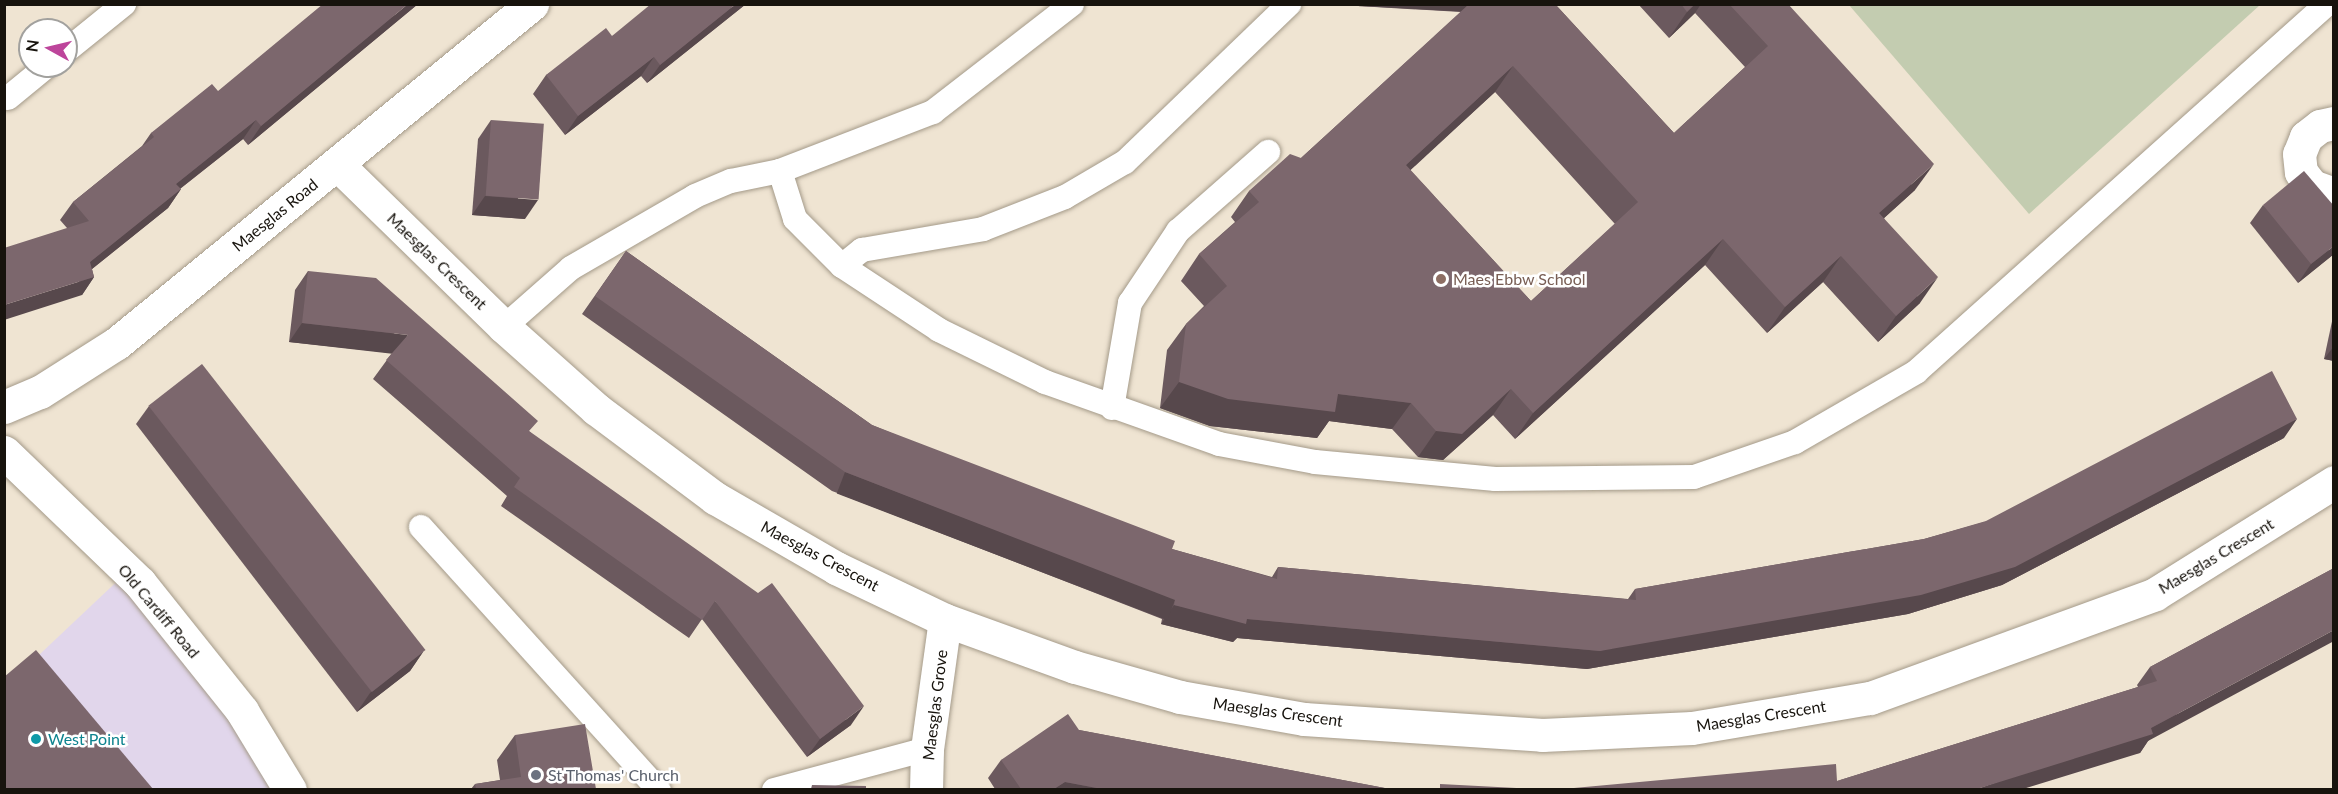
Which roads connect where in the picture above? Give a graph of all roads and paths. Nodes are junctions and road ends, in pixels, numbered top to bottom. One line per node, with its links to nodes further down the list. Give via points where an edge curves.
1 (124, 4): 6 (lane)
2 (532, 4): 11 (street, Maesglas Road)
3 (1072, 4): 12 (lane, via 933,112)
4 (1289, 4): 14 (lane, via 1125,162 1085,186 983,229 862,250)
5 (2326, 4): 17 (lane, via 1916,372 1795,442 1694,477 1495,479 1315,462 1218,444)
6 (78, 41)
7 (32, 78): 8 (lane)
8 (8, 98)
9 (2334, 123): 13 (street, via 2320,126 2306,137 2299,154 2301,172 2312,186)
10 (1268, 152): 17 (lane, via 1178,231 1130,303)
11 (338, 165): 15 (street, Maesglas Crescent); 16 (street, Maesglas Road, via 117,343 40,392)
12 (780, 171): 14 (lane, via 795,219); 15 (lane, via 731,181 694,196 571,268)
13 (2334, 194)
14 (842, 266): 17 (lane, via 939,330 1045,382)
15 (504, 327): 21 (street, Maesglas Crescent, via 596,409 715,498 836,568)
16 (4, 407)
17 (1112, 408)
18 (4, 452): 23 (street, Old Cardiff Road, via 140,583 242,711)
19 (2334, 482): 21 (street, Maesglas Crescent, via 2155,594 2030,642 1870,699 1692,728 1542,735 1304,719 1180,697 1076,667)
20 (421, 527): 24 (lane)
21 (945, 620): 22 (street, Maesglas Grove)
22 (927, 749): 25 (lane); 26 (street, Maesglas Grove)
23 (290, 789)
24 (659, 789)
25 (774, 789)
26 (926, 789)

